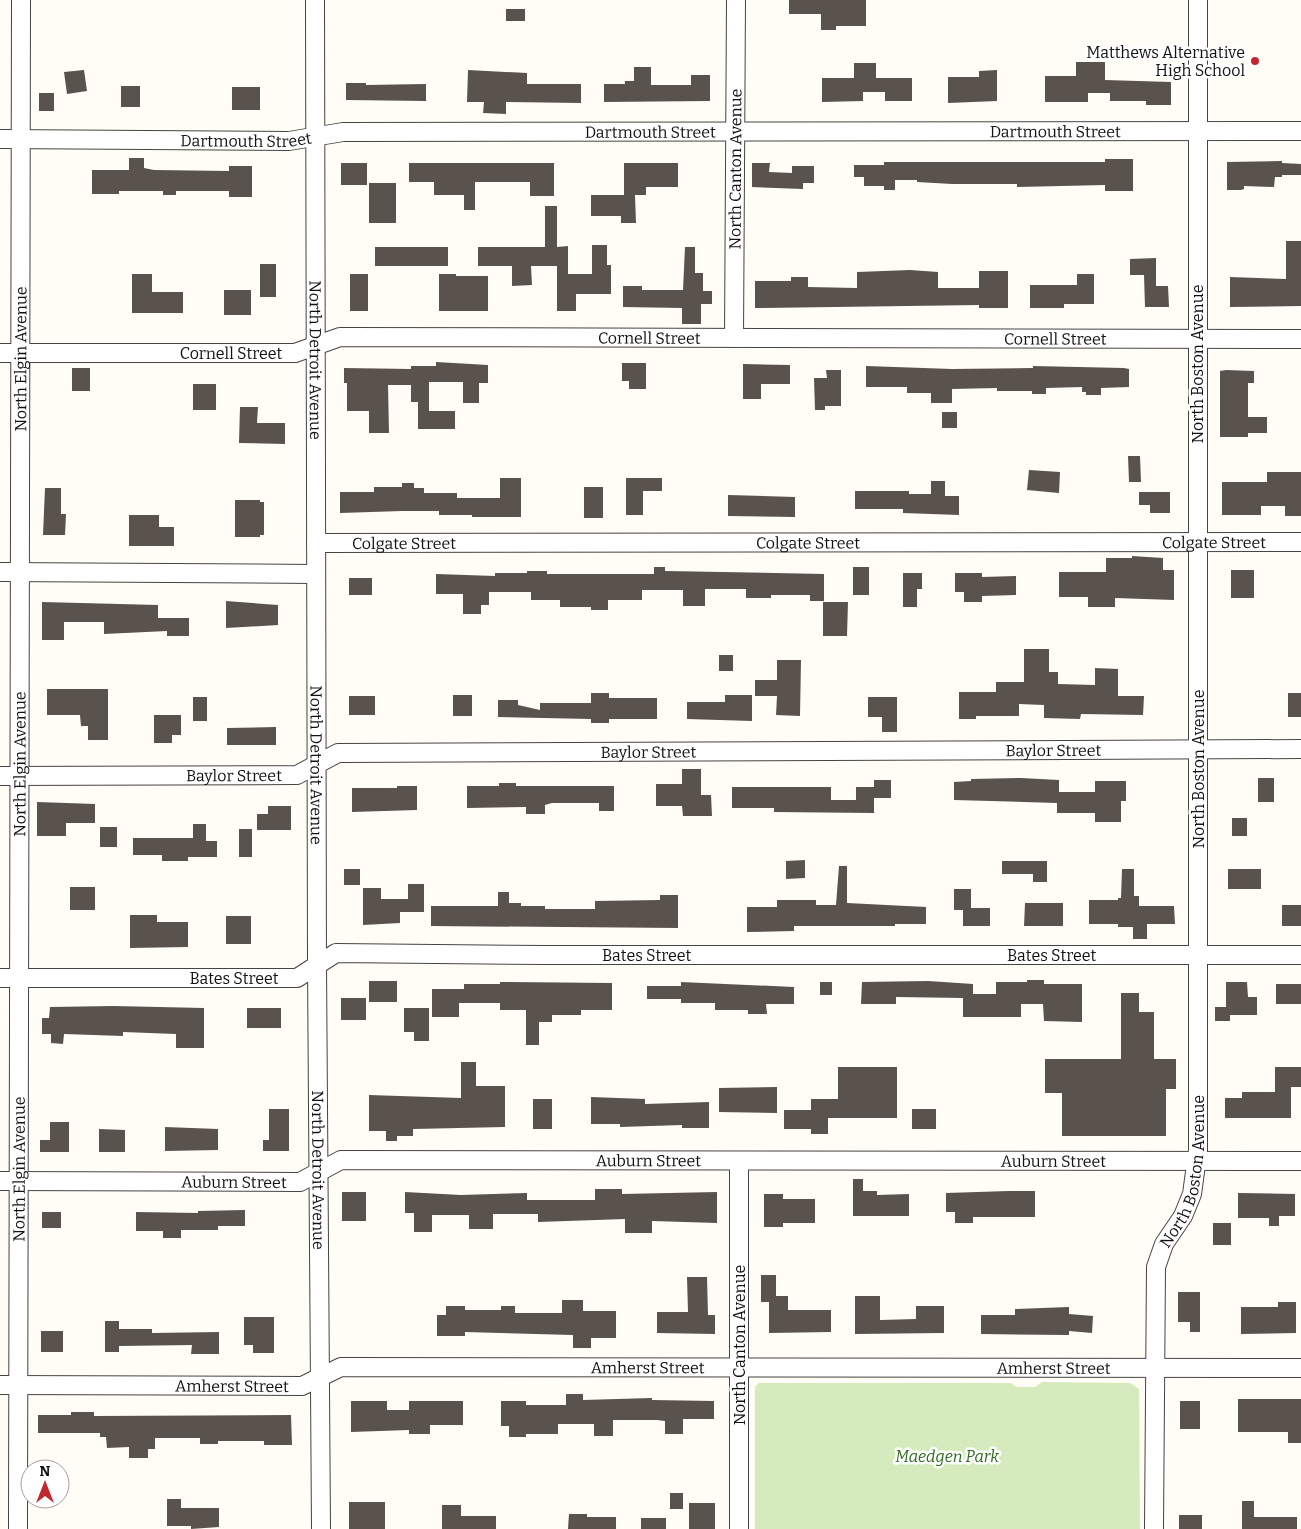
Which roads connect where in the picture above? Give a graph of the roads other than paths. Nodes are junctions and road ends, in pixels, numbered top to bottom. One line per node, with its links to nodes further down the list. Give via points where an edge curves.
1 (21, 0): 10 (street, North Elgin Avenue)
2 (315, 0): 8 (street, North Detroit Avenue)
3 (736, 0): 6 (street, North Canton Avenue)
4 (1198, 0): 7 (street, North Boston Avenue)
5 (1301, 131): 7 (street, Dartmouth Street)
6 (736, 132): 7 (street, Dartmouth Street); 8 (street, Dartmouth Street, via 343,132); 11 (street, North Canton Avenue)
7 (1198, 132): 12 (street, North Boston Avenue)
8 (315, 136): 10 (street, Dartmouth Street, via 289,141); 14 (street, North Detroit Avenue)
9 (0, 139): 10 (street, Dartmouth Street)
10 (21, 139): 16 (street, North Elgin Avenue)
11 (734, 338): 12 (street, Cornell Street); 14 (street, Cornell Street, via 340,337)
12 (1197, 339): 13 (street, Cornell Street); 17 (street, North Boston Avenue)
13 (1301, 339)
14 (315, 346): 16 (street, Cornell Street, via 295,353); 19 (street, North Detroit Avenue)
15 (0, 353): 16 (street, Cornell Street)
16 (21, 353): 21 (street, North Elgin Avenue)
17 (1198, 542): 18 (street, Colgate Street); 19 (street, Colgate Street); 23 (street, North Boston Avenue)
18 (1301, 542)
19 (316, 543): 22 (street, North Detroit Avenue)
20 (0, 572): 21 (street)
21 (20, 572): 22 (street); 27 (street, North Elgin Avenue)
22 (316, 574): 25 (street, North Detroit Avenue)
23 (1198, 750): 24 (street, Baylor Street); 25 (street, Baylor Street, via 338,753); 28 (street, North Boston Avenue)
24 (1301, 750)
25 (317, 765): 27 (street, Baylor Street, via 297,776); 30 (street, North Detroit Avenue)
26 (0, 776): 27 (street, Baylor Street)
27 (20, 776): 32 (street, North Elgin Avenue)
28 (1199, 955): 29 (street, Bates Street); 30 (street, Bates Street, via 336,953); 34 (street, North Boston Avenue)
29 (1301, 955)
30 (317, 965): 32 (street, Bates Street, via 297,978); 36 (street, North Detroit Avenue)
31 (0, 978): 32 (street, Bates Street)
32 (19, 978): 38 (street, North Elgin Avenue)
33 (739, 1161): 34 (street, Auburn Street); 36 (street, Auburn Street, via 342,1160); 39 (street, North Canton Avenue)
34 (1196, 1161): 35 (street, Auburn Street); 40 (street, North Boston Avenue, via 1192,1194 1183,1216 1164,1244 1156,1266)
35 (1301, 1161)
36 (319, 1172): 38 (street, Auburn Street, via 300,1182); 42 (street, North Detroit Avenue)
37 (0, 1181): 38 (street, Auburn Street)
38 (19, 1181): 44 (street, North Elgin Avenue)
39 (739, 1368): 40 (street, Amherst Street); 42 (street, Amherst Street, via 341,1367); 47 (street, North Canton Avenue)
40 (1154, 1368): 41 (street, Amherst Street); 48 (street, North Boston Avenue)
41 (1301, 1368)
42 (321, 1377): 44 (street, Amherst Street, via 302,1386); 46 (street, North Detroit Avenue)
43 (0, 1385): 44 (street, Amherst Street)
44 (18, 1385): 45 (street, North Elgin Avenue)
45 (18, 1529)
46 (322, 1529)
47 (739, 1529)
48 (1154, 1529)

